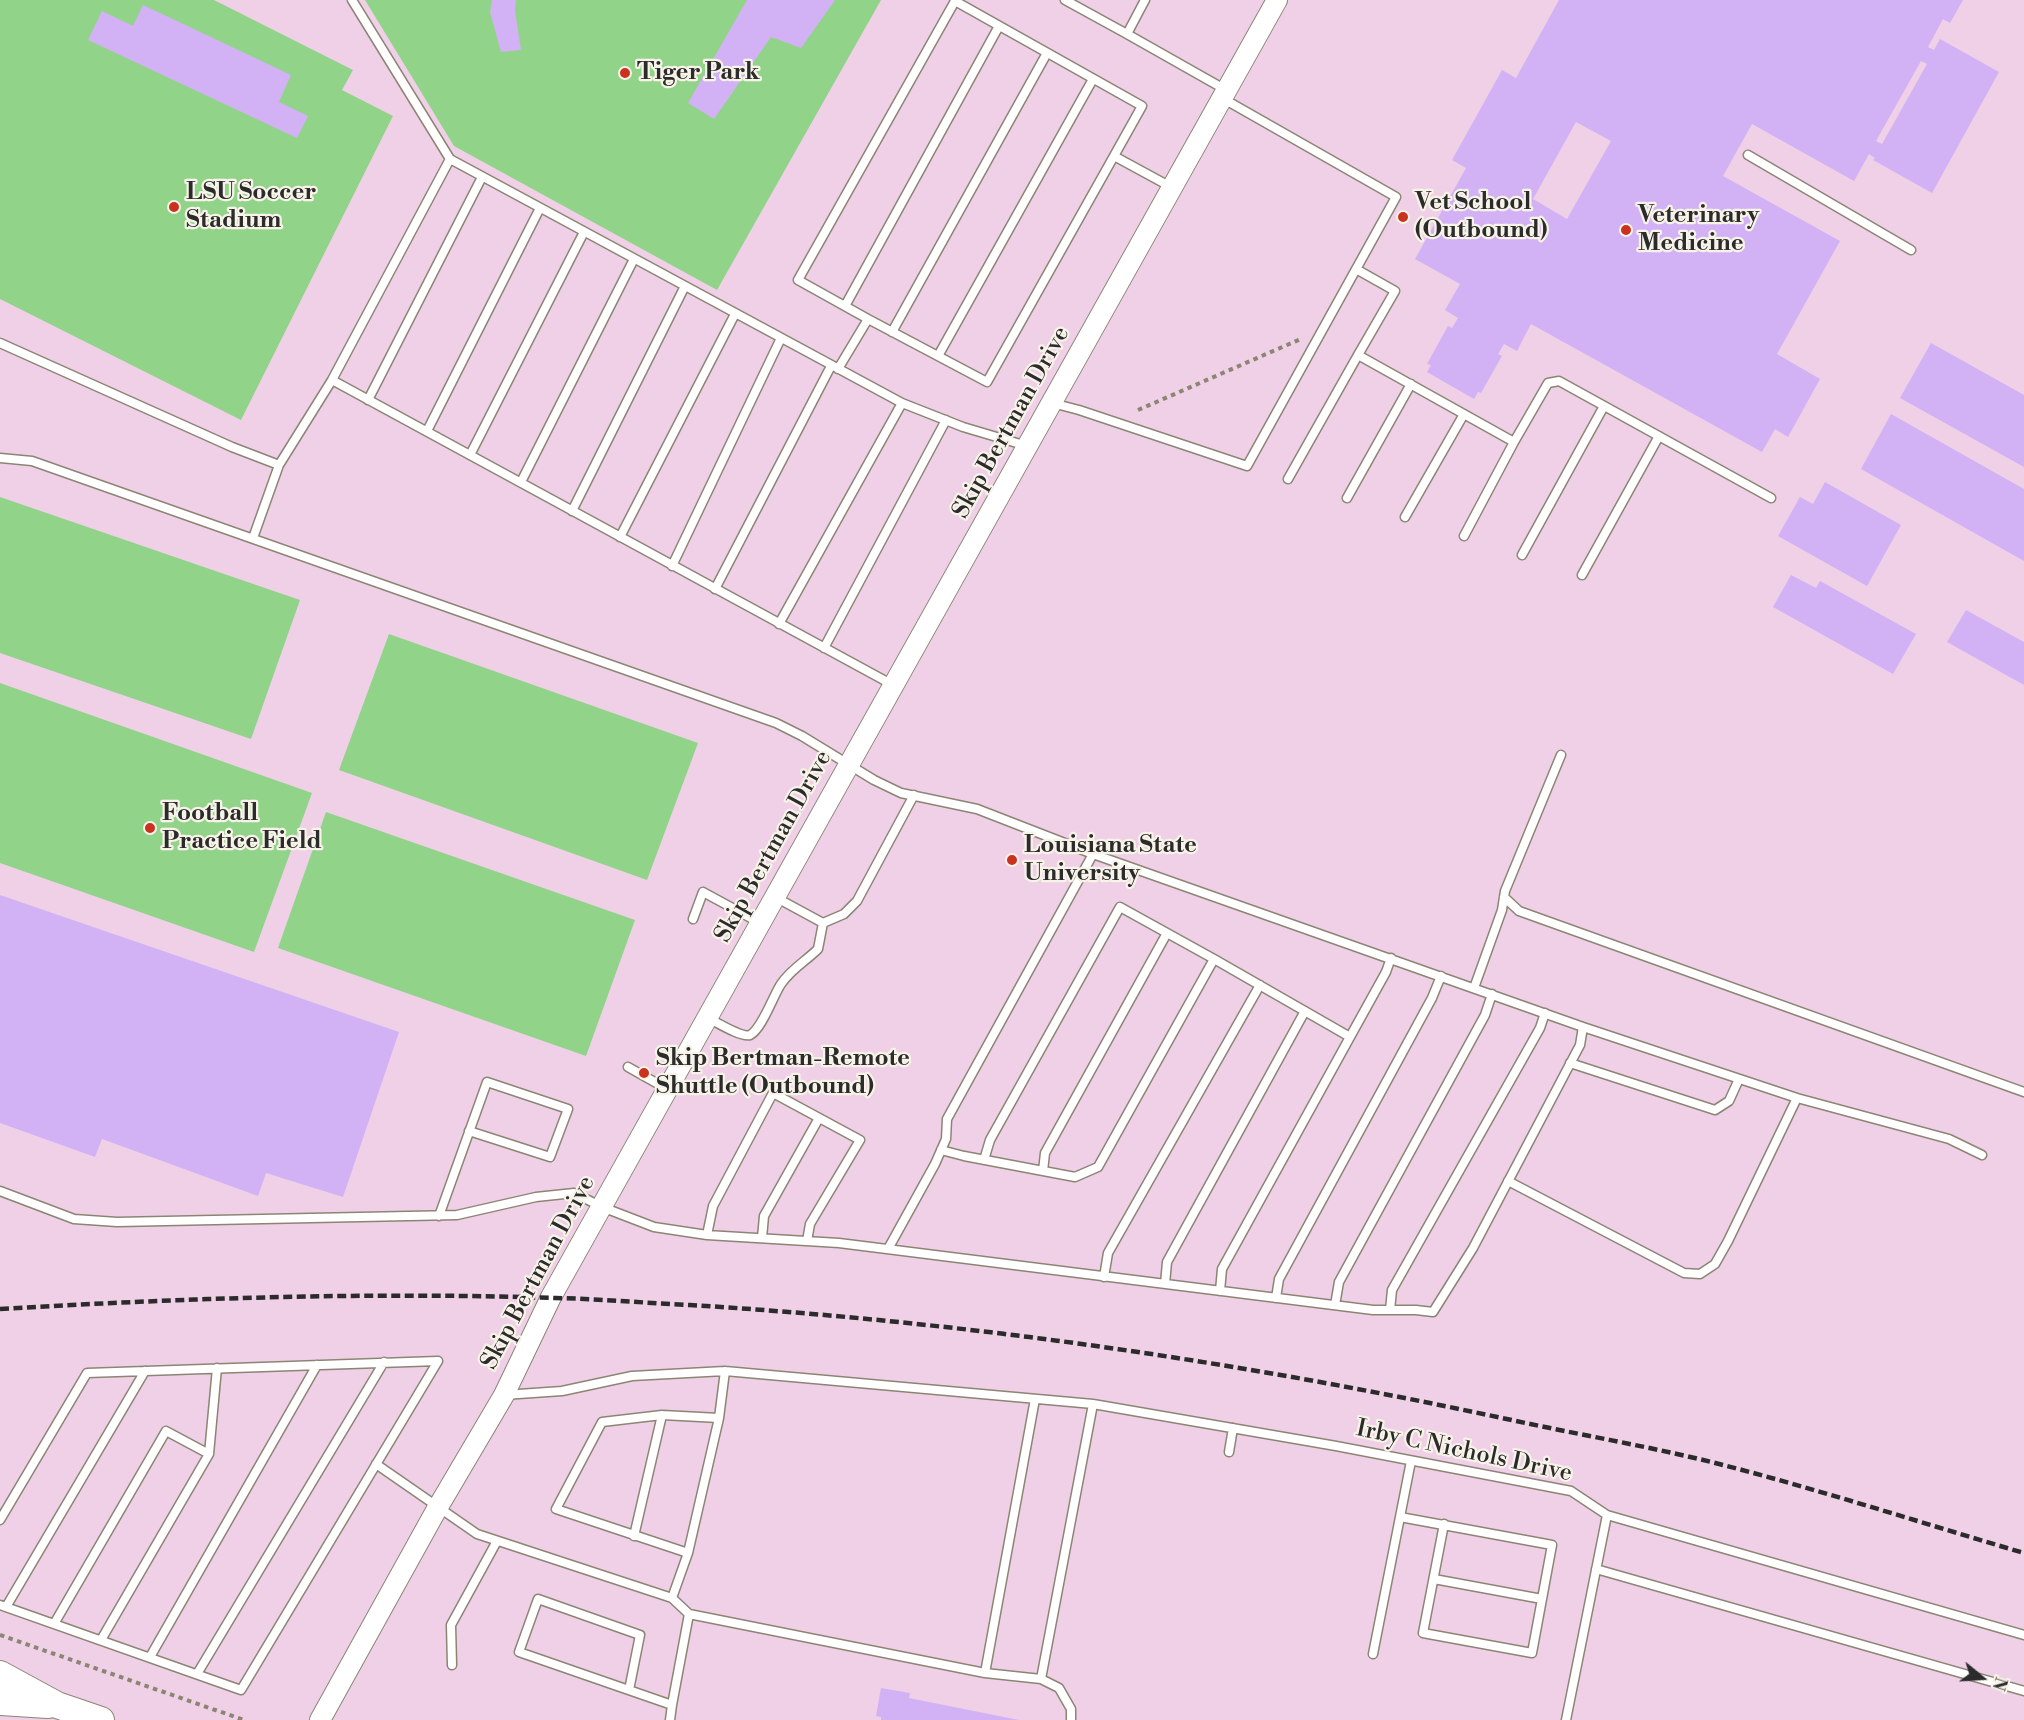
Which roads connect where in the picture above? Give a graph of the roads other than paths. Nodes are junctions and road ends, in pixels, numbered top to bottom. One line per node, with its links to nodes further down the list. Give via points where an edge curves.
1 (352, 0): 13 (lane)
2 (1065, 0): 5 (lane)
3 (1145, 0): 7 (lane)
4 (1277, 0): 10 (street, Skip Bertman Drive)
5 (1080, 4): 7 (lane)
6 (999, 26): 8 (lane); 22 (lane); 22 (lane, via 955,1 798,280)
7 (1127, 34): 10 (lane)
8 (1047, 53): 9 (lane); 25 (lane)
9 (1094, 79): 12 (lane, via 1142,106); 28 (lane)
10 (1224, 94): 15 (street, Skip Bertman Drive); 20 (lane, via 1396,197)
11 (1748, 155): 18 (lane)
12 (1114, 156): 15 (lane); 28 (lane, via 987,382)
13 (450, 159): 14 (lane); 31 (lane)
14 (482, 177): 16 (lane); 33 (lane)
15 (1172, 187): 35 (street, Skip Bertman Drive)
16 (540, 208): 17 (lane); 39 (lane)
17 (584, 232): 19 (lane); 43 (lane)
18 (1911, 250)
19 (634, 259): 21 (lane); 47 (lane)
20 (1356, 269): 29 (lane, via 1395,291); 35 (lane, via 1247,466)
21 (685, 286): 23 (lane); 50 (lane)
22 (845, 306): 24 (lane)
23 (735, 314): 26 (lane); 53 (lane)
24 (868, 319): 25 (lane); 30 (lane)
25 (892, 332): 28 (lane)
26 (781, 339): 30 (lane); 56 (lane)
27 (0, 343): 45 (lane)
28 (938, 356)
29 (1358, 356): 32 (lane); 46 (lane)
30 (834, 367): 34 (lane); 58 (lane)
31 (332, 380): 33 (lane); 45 (lane)
32 (1411, 384): 37 (lane); 48 (lane)
33 (368, 399): 39 (lane)
34 (903, 403): 38 (lane); 59 (lane)
35 (1051, 403): 42 (street, Skip Bertman Drive)
36 (1604, 406): 40 (lane); 41 (lane, via 1559,381 1548,382); 55 (lane)
37 (1464, 414): 41 (lane); 51 (lane)
38 (946, 420): 42 (lane); 60 (lane)
39 (427, 431): 43 (lane)
40 (1659, 436): 49 (lane); 57 (lane)
41 (1514, 442): 52 (lane)
42 (1028, 446): 61 (street, Skip Bertman Drive)
43 (470, 454): 47 (lane)
44 (0, 458): 54 (lane, via 32,461)
45 (279, 465): 54 (lane)
46 (1288, 479)
47 (521, 482): 50 (lane)
48 (1347, 498)
49 (1771, 498)
50 (572, 510): 53 (lane)
51 (1405, 517)
52 (1464, 536)
53 (620, 537): 56 (lane)
54 (253, 538): 63 (lane, via 776,723)
55 (1522, 555)
56 (672, 566): 58 (lane)
57 (1582, 575)
58 (716, 589): 59 (lane)
59 (779, 624): 60 (lane)
60 (824, 648): 61 (lane)
61 (893, 686): 63 (street, Skip Bertman Drive)
62 (1561, 755): 67 (lane)
63 (850, 764): 64 (lane, via 901,794); 66 (street, Skip Bertman Drive)
64 (914, 795): 65 (lane, via 977,809); 70 (lane, via 857,901 844,914)
65 (1092, 854): 72 (lane); 91 (lane, via 947,1119)
66 (776, 897): 69 (street, Skip Bertman Drive); 70 (lane)
67 (1504, 897): 76 (lane); 87 (lane, via 1519,911)
68 (693, 919): 69 (lane, via 703,892)
69 (761, 923): 80 (street, Skip Bertman Drive)
70 (823, 923): 80 (lane, via 818,949 781,984 750,1035 743,1036)
71 (1167, 933): 73 (lane); 93 (lane, via 1120,907 990,1140); 94 (lane, via 1045,1153)
72 (1391, 958): 74 (lane); 82 (lane)
73 (1214, 959): 75 (lane); 94 (lane, via 1098,1167 1075,1177)
74 (1441, 976): 76 (lane); 108 (lane, via 1279,1279)
75 (1260, 986): 78 (lane); 105 (lane, via 1108,1253)
76 (1474, 987): 77 (lane)
77 (1492, 994): 79 (lane); 109 (lane, via 1485,1015 1339,1282)
78 (1305, 1011): 82 (lane); 106 (lane, via 1167,1262)
79 (1545, 1013): 81 (lane); 110 (lane, via 1392,1290)
80 (708, 1018): 86 (street, Skip Bertman Drive)
81 (1583, 1027): 83 (lane, via 1580,1045); 85 (lane)
82 (1350, 1037): 107 (lane, via 1222,1269)
83 (1570, 1063): 85 (lane, via 1715,1110 1729,1101); 95 (lane)
84 (628, 1067): 86 (lane)
85 (1739, 1079): 88 (lane)
86 (668, 1089): 99 (street, Skip Bertman Drive)
87 (2024, 1092)
88 (1797, 1098): 92 (lane, via 1949,1139); 95 (lane, via 1728,1242 1715,1264 1700,1274 1684,1273)
89 (819, 1118): 101 (lane, via 773,1093 713,1206); 102 (lane, via 764,1216); 103 (lane, via 860,1140 810,1224)
90 (469, 1131): 90 (lane, via 487,1082 568,1109 550,1157); 100 (lane)
91 (941, 1150): 93 (lane); 104 (lane)
92 (1982, 1155)
93 (984, 1160): 94 (lane)
94 (1043, 1171)
95 (1508, 1181): 110 (lane, via 1433,1312)
96 (0, 1191): 97 (lane)
97 (16, 1197): 98 (lane); 100 (lane, via 74,1219 117,1222)
98 (0, 1201)
99 (602, 1207): 100 (lane, via 574,1193); 101 (lane, via 654,1227); 116 (street, Skip Bertman Drive)
100 (439, 1216)
101 (707, 1235): 102 (lane)
102 (762, 1238): 103 (lane)
103 (807, 1241): 104 (lane)
104 (888, 1249): 105 (lane)
105 (1104, 1276): 106 (lane)
106 (1166, 1284): 107 (lane)
107 (1220, 1291): 108 (lane)
108 (1276, 1298): 109 (lane)
109 (1335, 1305): 110 (lane)
110 (1390, 1310)
111 (384, 1362): 112 (lane); 125 (lane, via 438,1360); 149 (lane)
112 (317, 1365): 113 (lane); 145 (lane)
113 (217, 1368): 114 (lane); 123 (lane)
114 (145, 1371): 127 (lane, via 87,1372); 139 (lane)
115 (725, 1371): 116 (lane, Irby C Nichols Drive, via 632,1376 562,1391); 117 (lane, Irby C Nichols Drive); 120 (lane)
116 (504, 1395): 126 (street, Skip Bertman Drive)
117 (1035, 1399): 118 (lane, Irby C Nichols Drive); 147 (lane)
118 (1093, 1404): 121 (lane, Irby C Nichols Drive); 150 (lane)
119 (662, 1415): 120 (lane); 132 (lane); 132 (lane, via 602,1422 556,1509)
120 (719, 1418): 134 (lane)
121 (1233, 1428): 122 (lane); 124 (lane, Irby C Nichols Drive)
122 (1229, 1452)
123 (208, 1454): 141 (lane, via 166,1431); 143 (lane)
124 (1410, 1461): 128 (lane, Irby C Nichols Drive, via 1571,1491); 129 (lane)
125 (376, 1464): 126 (lane); 149 (lane, via 241,1689)
126 (438, 1507): 133 (lane, via 477,1534); 157 (street, Skip Bertman Drive)
127 (3, 1508): 130 (lane)
128 (1607, 1515): 135 (lane); 142 (lane, Irby C Nichols Drive)
129 (1400, 1517): 131 (lane); 144 (lane)
130 (0, 1520)
131 (1444, 1524): 136 (lane); 138 (lane, via 1552,1545)
132 (634, 1536): 134 (lane)
133 (497, 1541): 137 (lane); 146 (lane, via 451,1625)
134 (688, 1553): 137 (lane)
135 (1596, 1569): 152 (lane); 160 (lane)
136 (1434, 1579): 138 (lane); 138 (lane, via 1423,1633 1532,1653)
137 (672, 1598): 140 (lane)
138 (1542, 1599)
139 (3, 1606): 141 (lane)
140 (689, 1614): 147 (lane); 155 (lane)
141 (54, 1624): 143 (lane)
142 (2024, 1635)
143 (102, 1640): 145 (lane)
144 (1373, 1654)
145 (150, 1657): 149 (lane)
146 (452, 1665)
147 (985, 1673): 150 (lane)
148 (0, 1674): 154 (main road)
149 (197, 1674)
150 (1041, 1679): 159 (lane, via 1059,1688 1071,1709)
151 (629, 1690): 151 (lane, via 519,1652 538,1599 640,1635); 155 (lane)
152 (2024, 1691)
153 (0, 1702): 154 (main road)
154 (57, 1705): 156 (main road)
155 (672, 1705): 158 (lane)
156 (101, 1720)
157 (320, 1720)
158 (670, 1720)
159 (1071, 1720)
160 (1566, 1720)

